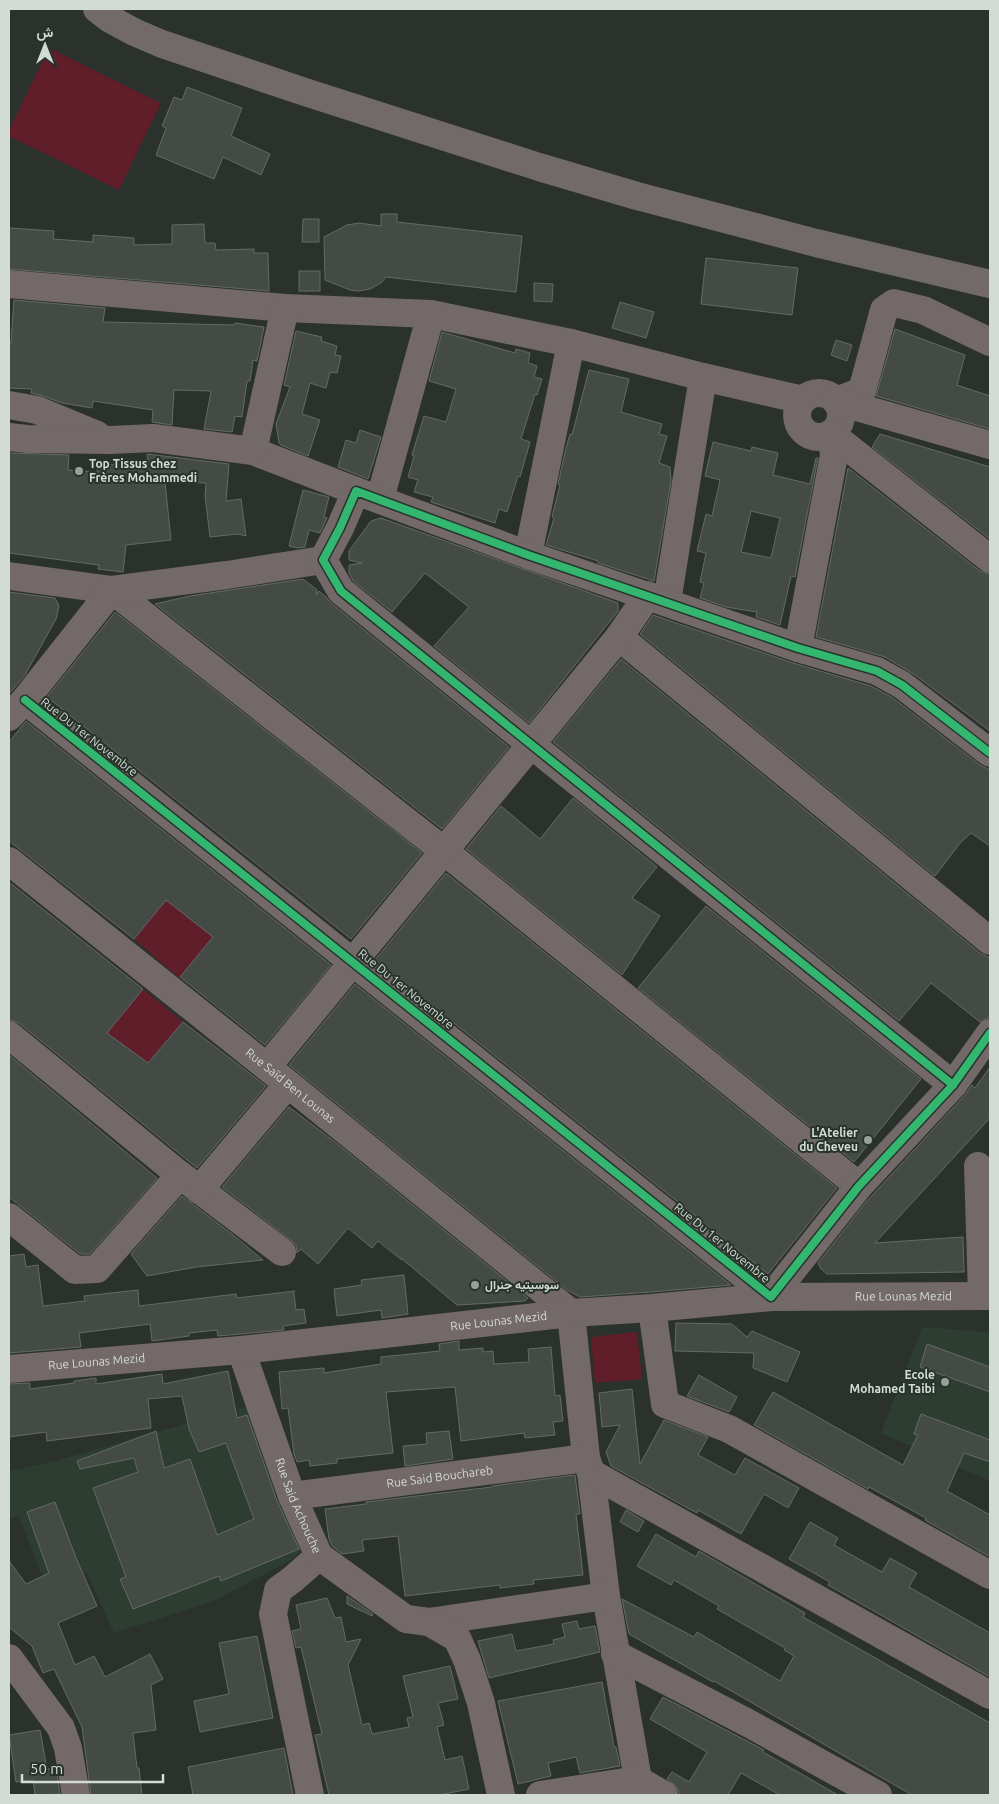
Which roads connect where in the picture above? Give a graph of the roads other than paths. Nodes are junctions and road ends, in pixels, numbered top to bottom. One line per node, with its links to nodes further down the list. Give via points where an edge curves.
1 (97, 9): 3 (main road, via 134,32 162,44 539,167 816,244)
2 (9, 284): 4 (street)
3 (990, 284)
4 (285, 308): 5 (street); 16 (street)
5 (431, 314): 7 (street); 17 (street)
6 (990, 342): 10 (street, via 923,310 894,303 884,310 862,391)
7 (571, 343): 8 (street); 18 (street)
8 (703, 377): 9 (street); 23 (street)
9 (803, 400): 10 (street, via 809,395 824,393); 12 (street, via 797,416 804,431 811,436)
10 (836, 401): 12 (street, via 842,418); 15 (street)
11 (9, 405): 14 (street, via 37,410)
12 (830, 434): 19 (street); 25 (street, via 834,455)
13 (9, 437): 14 (street)
14 (110, 440): 16 (street, via 153,438)
15 (990, 446)
16 (253, 451): 17 (street)
17 (368, 495): 18 (street); 20 (street, via 340,528)
18 (528, 555): 23 (street)
19 (990, 559)
20 (323, 560): 22 (street); 27 (street, via 341,591)
21 (9, 576): 22 (street)
22 (112, 590): 26 (street); 29 (street)
23 (657, 599): 24 (street); 25 (street)
24 (619, 637): 27 (street); 31 (street)
25 (798, 648): 28 (street, via 877,671 902,685)
26 (13, 712): 32 (street, Rue Du 1er Novembre)
27 (532, 744): 29 (street); 37 (street)
28 (990, 753)
29 (444, 851): 32 (street); 40 (street)
30 (9, 861): 35 (street, Rue Saïd Ben Lounas)
31 (990, 941)
32 (353, 962): 35 (street); 44 (street, Rue Du 1er Novembre)
33 (990, 1033): 37 (street)
34 (9, 1035): 39 (street)
35 (268, 1066): 36 (street, Rue Saïd Ben Lounas)
36 (288, 1084): 39 (street); 46 (street, Rue Saïd Ben Lounas)
37 (953, 1085): 40 (street)
38 (978, 1166): 43 (street)
39 (190, 1182): 41 (street, via 97,1268 75,1270); 42 (street)
40 (859, 1186): 44 (street)
41 (9, 1217)
42 (282, 1252)
43 (986, 1296): 44 (street, Rue Lounas Mezid)
44 (771, 1297): 45 (street, Rue Lounas Mezid)
45 (652, 1308): 46 (street, Rue Lounas Mezid); 52 (street, via 665,1404 729,1429)
46 (571, 1313): 47 (street, Rue Lounas Mezid); 49 (street)
47 (241, 1350): 48 (street, Rue Lounas Mezid); 50 (street, Rue Said Achouche)
48 (9, 1368)
49 (589, 1465): 50 (street, Rue Said Bouchareb); 53 (street); 57 (street)
50 (292, 1496): 51 (street, Rue Said Achouche)
51 (319, 1556): 54 (street, via 406,1619); 60 (street, Rue Said Achouche, via 278,1590 274,1614)
52 (990, 1575)
53 (606, 1596): 54 (street); 55 (street)
54 (429, 1622): 61 (street, via 457,1638 467,1660 481,1703)
55 (615, 1654): 58 (street); 64 (street)
56 (9, 1658): 59 (street, via 61,1728)
57 (990, 1695)
58 (638, 1780): 62 (street); 63 (street)
59 (76, 1795)
60 (310, 1795)
61 (501, 1795)
62 (540, 1795)
63 (664, 1795)
64 (878, 1795)

